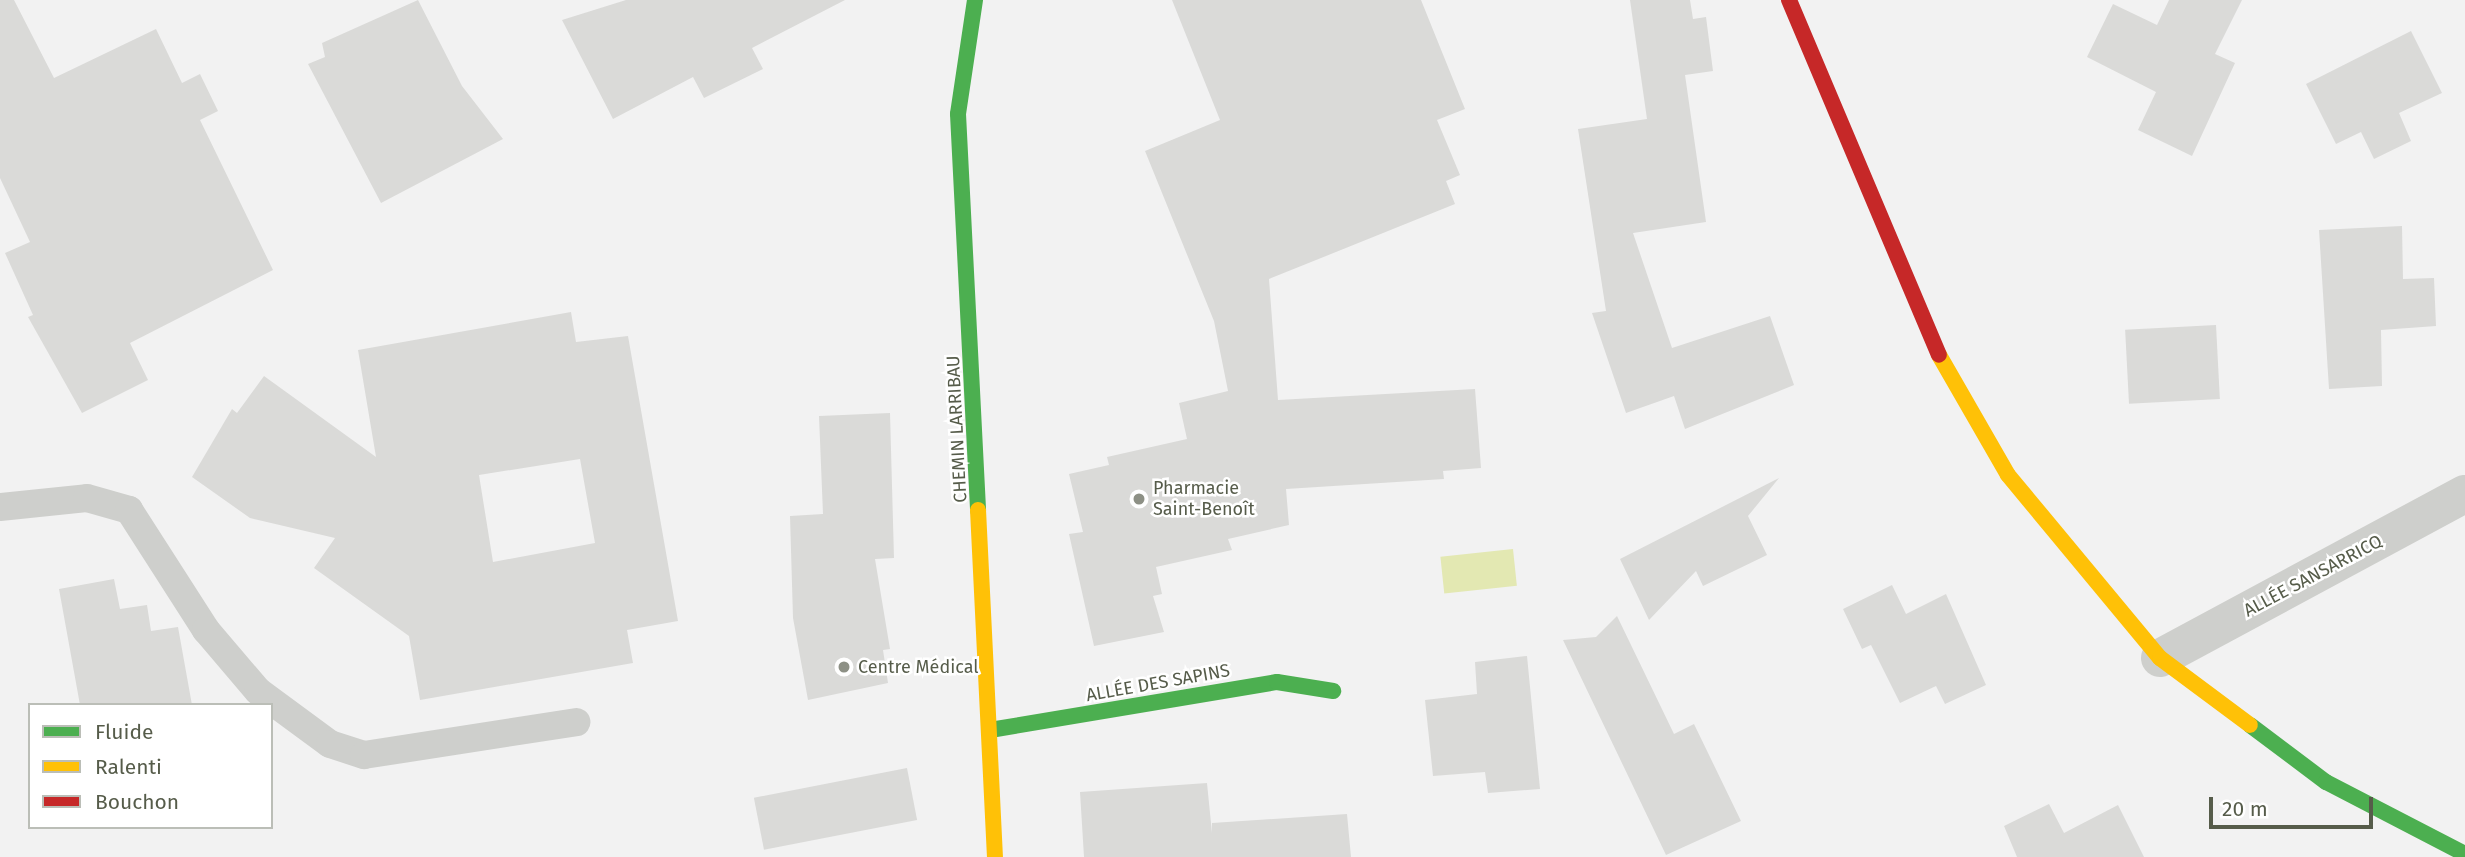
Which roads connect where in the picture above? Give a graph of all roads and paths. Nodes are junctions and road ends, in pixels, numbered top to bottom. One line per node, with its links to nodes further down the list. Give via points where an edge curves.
1 (975, 0): 8 (street, CHEMIN LARRIBAU, via 958,114)
2 (1789, 0): 5 (street, via 1935,349 2008,475)
3 (2465, 494): 5 (street, ALLÉE SANSARRICQ)
4 (0, 507): 7 (lane, via 87,498 129,510 206,630 258,691 330,744 364,755)
5 (2160, 658): 9 (street, via 2326,782)
6 (1333, 691): 8 (street, ALLÉE DES SAPINS, via 1277,682)
7 (576, 722)
8 (990, 730): 10 (street, CHEMIN LARRIBAU)
9 (2465, 854)
10 (995, 857)

